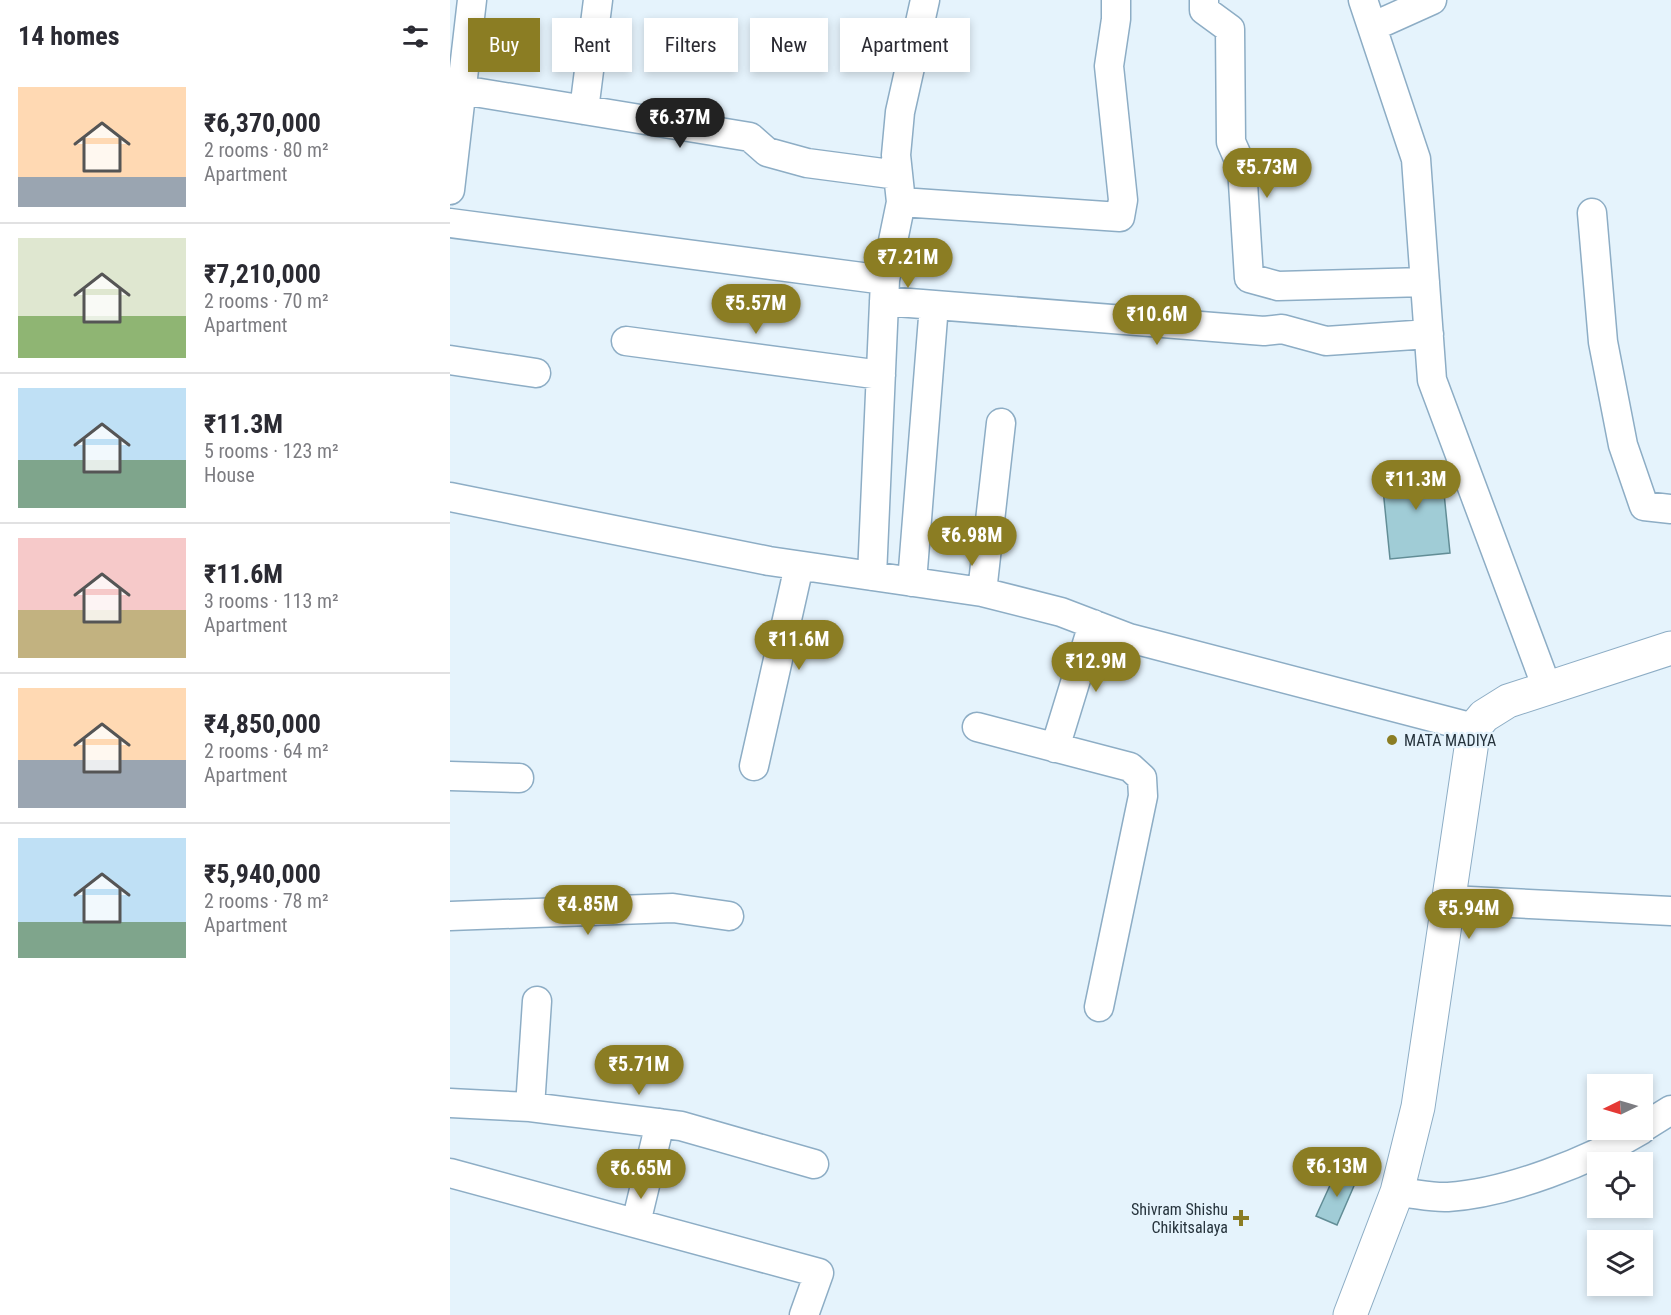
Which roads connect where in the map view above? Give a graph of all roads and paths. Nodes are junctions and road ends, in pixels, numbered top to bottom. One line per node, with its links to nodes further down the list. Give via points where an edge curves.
1 (472, 0): 9 (street)
2 (598, 0): 11 (street)
3 (926, 0): 12 (street, via 900,112 896,155)
4 (1116, 0): 12 (street, via 1109,66 1123,200 1120,217)
5 (1204, 0): 16 (street, via 1204,10 1230,29 1231,142 1242,167 1249,278 1278,286)
6 (1363, 0): 8 (street)
7 (1432, 0): 8 (street)
8 (1372, 27): 16 (street, via 1416,159)
9 (458, 47): 10 (street)
10 (462, 90): 11 (street); 13 (street)
11 (584, 110): 12 (street, via 750,137 767,152)
12 (899, 188): 17 (street)
13 (450, 190)
14 (1592, 213): 26 (street, via 1603,342 1623,445 1644,506)
15 (450, 223): 17 (street)
16 (1425, 282): 19 (street)
17 (884, 290): 18 (street); 23 (street)
18 (934, 305): 19 (street, via 1264,331 1282,329 1326,341); 29 (street)
19 (1429, 334): 33 (street, via 1432,380)
20 (626, 340): 23 (street)
21 (450, 360): 22 (street)
22 (536, 373)
23 (881, 375): 28 (street)
24 (1001, 423): 30 (street)
25 (450, 497): 27 (street)
26 (1671, 509)
27 (799, 566): 28 (street); 37 (street)
28 (872, 576): 29 (street)
29 (912, 582): 30 (street)
30 (982, 592): 31 (street)
31 (1093, 624): 35 (street, via 1129,638); 36 (street)
32 (1671, 648): 33 (street)
33 (1547, 688): 35 (street, via 1508,701 1484,716)
34 (977, 727): 36 (street)
35 (1474, 728): 40 (street)
36 (1055, 748): 45 (street, via 1130,767 1142,778 1143,796)
37 (754, 766)
38 (450, 776): 39 (street)
39 (519, 778)
40 (1450, 900): 41 (street); 54 (street, via 1418,1107)
41 (1671, 911)
42 (450, 916): 43 (street, via 673,908)
43 (729, 916)
44 (537, 1001): 47 (street)
45 (1099, 1007)
46 (450, 1103): 47 (street)
47 (530, 1107): 50 (street)
48 (1671, 1110): 49 (street)
49 (1653, 1122)
50 (660, 1123): 52 (street); 55 (street)
51 (1619, 1140): 54 (street, via 1558,1170 1490,1190 1447,1197)
52 (814, 1164)
53 (450, 1173): 55 (street)
54 (1397, 1192): 57 (street)
55 (636, 1223): 56 (street, via 819,1273)
56 (804, 1315)
57 (1350, 1315)

